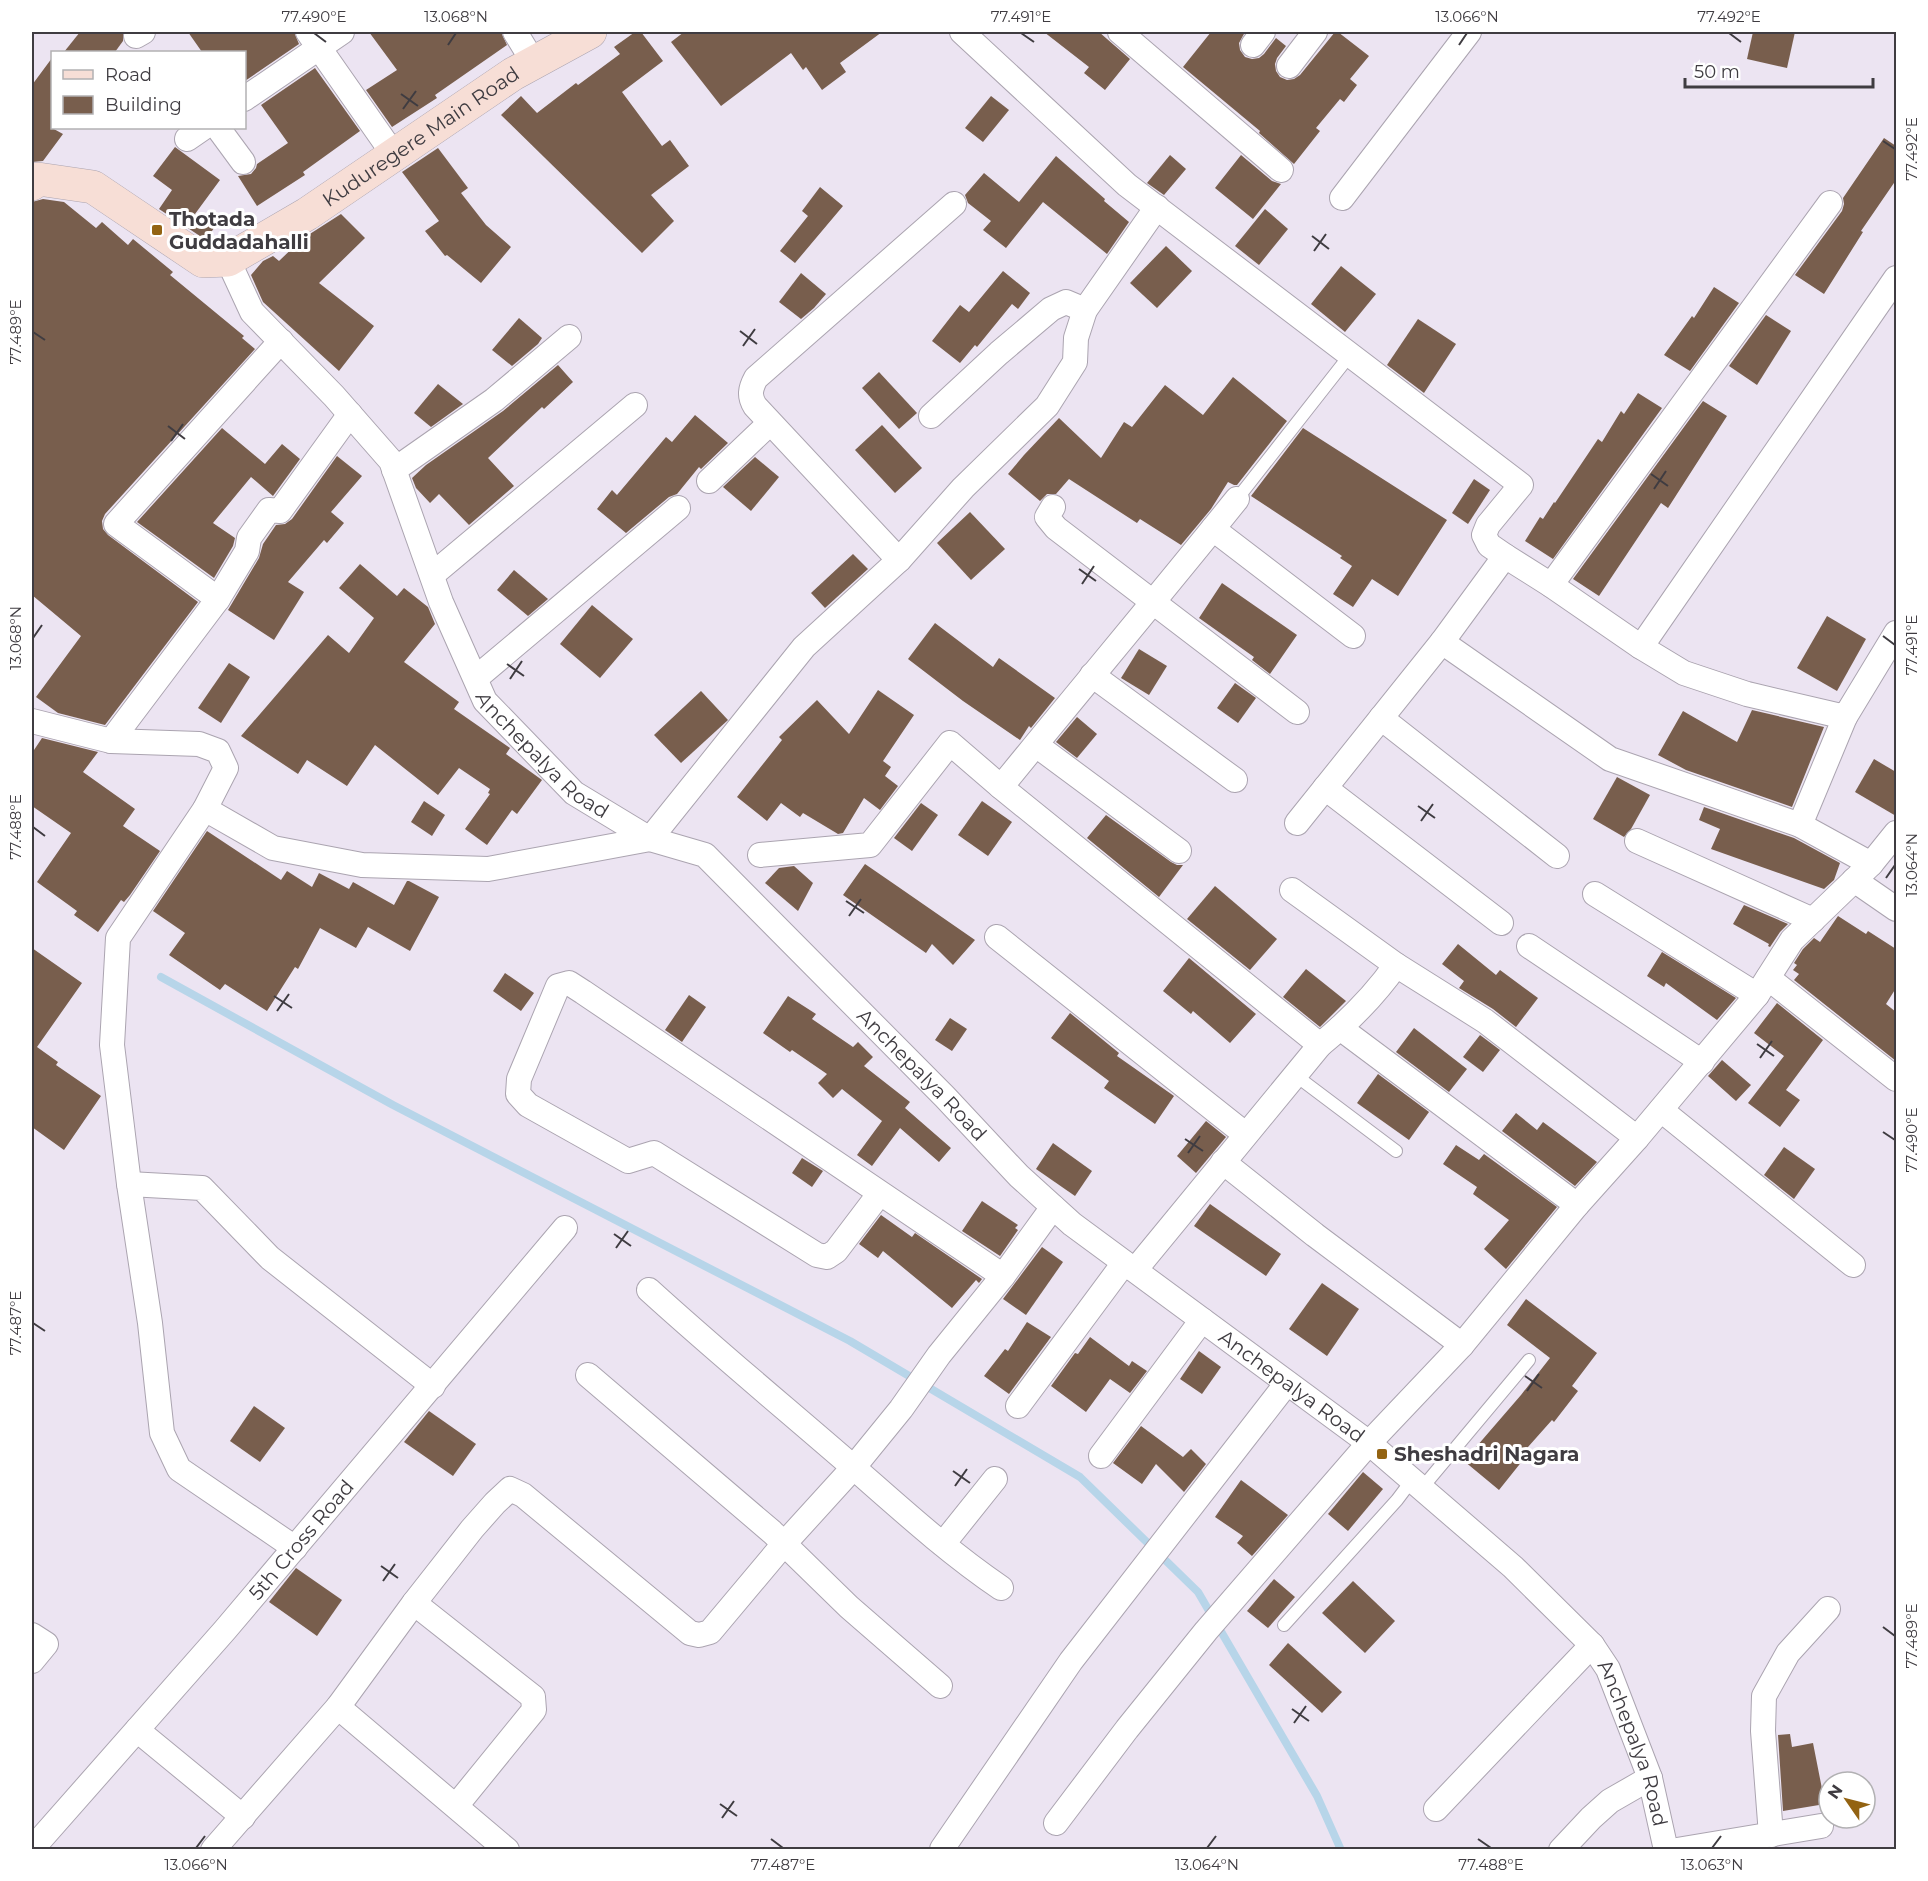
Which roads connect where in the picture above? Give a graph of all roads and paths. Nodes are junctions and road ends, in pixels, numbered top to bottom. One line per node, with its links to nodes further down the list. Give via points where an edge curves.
1 (342, 32): 8 (street)
2 (515, 32): 9 (street)
3 (590, 32): 9 (street, Kuduregere Main Road)
4 (962, 32): 20 (street, via 1126,184)
5 (1120, 32): 15 (street)
6 (1315, 32): 10 (street)
7 (1469, 32): 17 (street)
8 (314, 39): 11 (street); 13 (street)
9 (534, 63): 13 (street, Kuduregere Main Road)
10 (1289, 66)
11 (246, 97)
12 (219, 129): 14 (street)
13 (394, 155): 21 (street, Kuduregere Main Road, via 307,214)
14 (243, 162)
15 (1281, 170)
16 (32, 184): 21 (street, via 38,179 93,187 203,261)
17 (1342, 198)
18 (1830, 202): 40 (street)
19 (954, 204): 30 (street, via 756,378 750,398)
20 (1156, 207): 23 (street); 26 (street)
21 (228, 260): 25 (street, Anchepalya Road, via 252,312)
22 (1896, 278): 46 (street)
23 (1085, 310): 29 (street, via 1066,302 1051,309); 38 (street, via 1076,338 1075,362 1047,406 963,488)
24 (569, 336): 31 (street, via 494,400)
25 (281, 341): 28 (street, Anchepalya Road); 41 (street, via 116,524)
26 (1350, 355): 33 (lane); 37 (street, via 1521,485 1484,535 1490,545)
27 (635, 405): 39 (street)
28 (350, 414): 31 (street, Anchepalya Road); 41 (street, via 280,511 269,510 256,528)
29 (931, 416)
30 (770, 423): 32 (street); 38 (street)
31 (394, 470): 39 (street, Anchepalya Road)
32 (708, 481)
33 (1237, 499): 36 (street)
34 (1053, 507): 42 (street, via 1047,517 1052,524)
35 (678, 508): 48 (street)
36 (1213, 529): 42 (street); 44 (street)
37 (1506, 556): 40 (street); 45 (street)
38 (899, 560): 62 (street, via 804,647)
39 (432, 575): 48 (street, Anchepalya Road)
40 (1551, 585): 46 (street)
41 (218, 599): 53 (street)
42 (1154, 604): 47 (street); 49 (street)
43 (1896, 633): 50 (street)
44 (1353, 636)
45 (1442, 642): 51 (street); 60 (street, via 1610,759)
46 (1641, 647): 50 (street, via 1684,673 1748,694)
47 (1092, 675): 54 (street); 55 (street)
48 (476, 678): 62 (street, Anchepalya Road, via 485,700 574,793)
49 (1297, 712)
50 (1845, 717): 60 (street)
51 (1381, 718): 57 (street); 66 (street)
52 (32, 721): 53 (street)
53 (111, 741): 58 (street, via 199,744 218,751 226,768)
54 (1036, 745): 56 (street); 64 (street)
55 (1235, 780)
56 (1001, 787): 65 (street, via 950,743 870,845); 79 (street)
57 (1325, 788): 59 (street); 73 (street)
58 (205, 808): 62 (street, via 273,848 362,865 488,869); 88 (street, via 118,938 112,1045)
59 (1297, 823)
60 (1800, 825): 67 (street)
61 (1896, 833): 67 (street)
62 (650, 839): 91 (street, Anchepalya Road, via 705,855 1018,1176)
63 (1637, 841): 72 (street)
64 (1179, 851)
65 (760, 855)
66 (1557, 856)
67 (1870, 864): 68 (street)
68 (1854, 880): 71 (street); 72 (street)
69 (1292, 890): 76 (street)
70 (1595, 894): 77 (street)
71 (1896, 909)
72 (1812, 920): 77 (street, via 1792,940)
73 (1501, 922)
74 (997, 937): 84 (street)
75 (1530, 946): 80 (street)
76 (1396, 965): 78 (street); 85 (street, via 1485,1021)
77 (1762, 986): 80 (street); 82 (street)
78 (1340, 1028): 79 (street); 90 (street)
79 (1320, 1045): 81 (street)
80 (1702, 1062): 83 (street)
81 (1295, 1075): 84 (street); 86 (lane)
82 (1896, 1079)
83 (1661, 1110): 85 (street); 93 (street)
84 (1245, 1134): 87 (street)
85 (1637, 1138): 90 (street)
86 (1396, 1151)
87 (1222, 1162): 94 (street); 98 (street)
88 (129, 1184): 102 (street, via 202,1188 270,1258); 111 (street, via 162,1433 179,1469)
89 (880, 1193): 89 (street, via 583,992 569,983 558,986 519,1079 518,1094 528,1105 628,1161 654,1153 817,1255 827,1257 836,1251); 95 (street)
90 (1577, 1205): 98 (street)
91 (1053, 1207): 94 (street, Anchepalya Road); 95 (street)
92 (565, 1228): 102 (street, 5th Cross Road)
93 (1853, 1265)
94 (1130, 1267): 97 (street, Anchepalya Road); 103 (street)
95 (1003, 1276): 106 (street)
96 (649, 1290): 106 (street)
97 (1202, 1320): 101 (street, Anchepalya Road); 105 (street)
98 (1461, 1344): 104 (street)
99 (1529, 1360): 108 (lane)
100 (588, 1375): 110 (street)
101 (1287, 1383): 104 (street, Anchepalya Road); 132 (street, via 1071,1661)
102 (433, 1386): 111 (street, 5th Cross Road)
103 (1018, 1406)
104 (1369, 1443): 108 (street, Anchepalya Road); 126 (street, via 1206,1631)
105 (1101, 1456)
106 (853, 1468): 109 (street); 110 (street)
107 (995, 1479): 109 (street)
108 (1417, 1484): 115 (lane, via 1397,1500); 117 (street, Anchepalya Road, via 1513,1567)
109 (942, 1544): 112 (street)
110 (783, 1545): 113 (street, via 710,1632 699,1635 690,1633 523,1495 510,1490 472,1529); 119 (street)
111 (295, 1548): 121 (street, 5th Cross Road)
112 (1001, 1588)
113 (414, 1603): 120 (street); 123 (street, via 533,1697 534,1710)
114 (1827, 1609): 128 (street, via 1788,1653 1764,1696)
115 (1284, 1625)
116 (32, 1635): 118 (street, via 46,1644)
117 (1592, 1645): 122 (street, Anchepalya Road, via 1608,1669); 124 (street)
118 (32, 1661)
119 (940, 1686)
120 (338, 1707): 123 (street); 125 (street)
121 (137, 1730): 125 (street); 129 (street, 5th Cross Road)
122 (1650, 1778): 133 (street, via 1610,1801); 134 (street, Anchepalya Road)
123 (456, 1806): 131 (street)
124 (1436, 1809)
125 (243, 1817): 130 (street)
126 (1056, 1823)
127 (1817, 1827): 128 (street)
128 (1771, 1835): 135 (street)
129 (32, 1849)
130 (213, 1850)
131 (507, 1850)
132 (942, 1850)
133 (1561, 1850)
134 (1666, 1850)
135 (1677, 1850)

